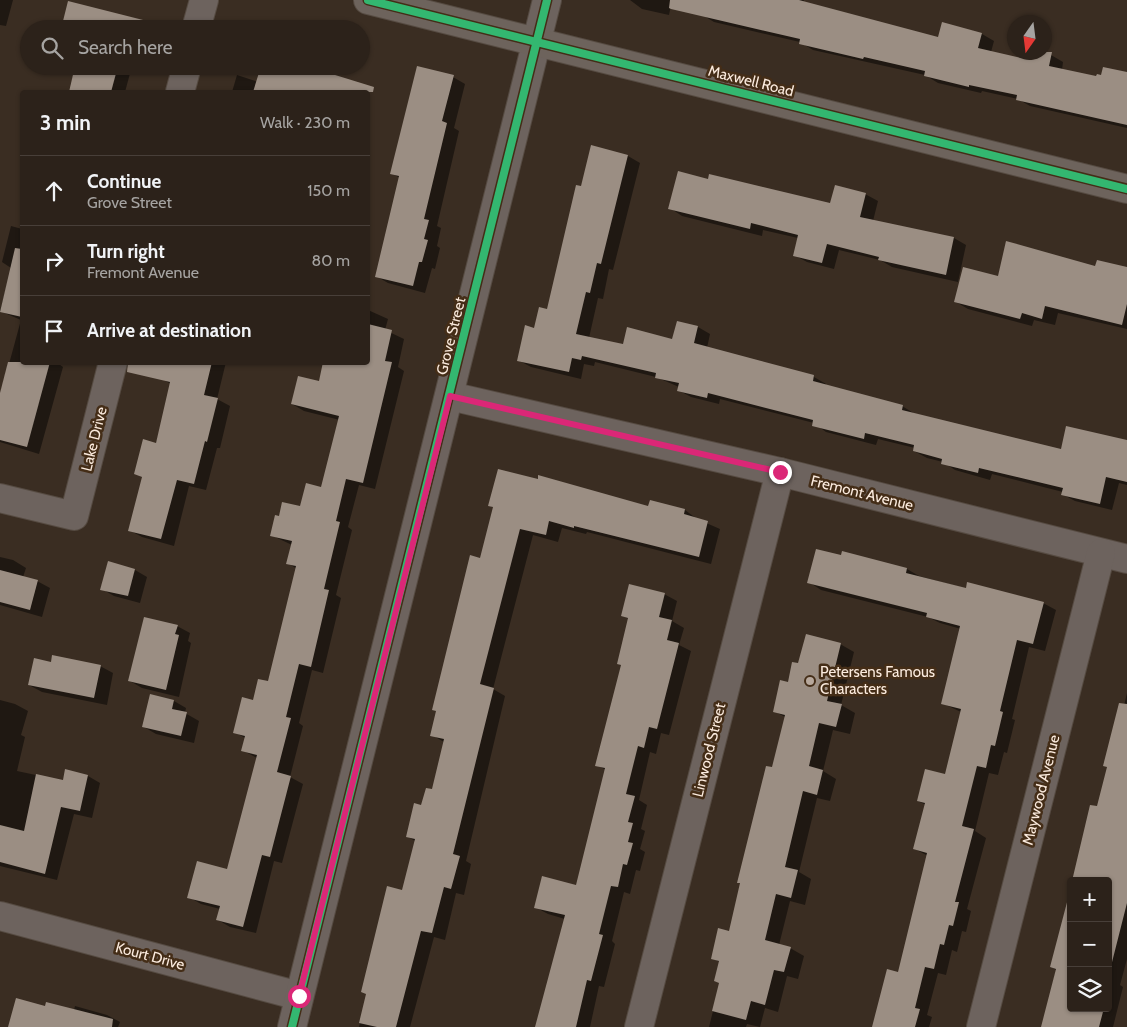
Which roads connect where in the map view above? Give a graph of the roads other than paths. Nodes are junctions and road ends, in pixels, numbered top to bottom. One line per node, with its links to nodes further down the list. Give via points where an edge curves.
1 (204, 0): 4 (street)
2 (368, 0): 5 (main road, Maxwell Road)
3 (547, 0): 5 (street, Grove Street)
4 (198, 20)
5 (537, 42): 8 (main road, Maxwell Road); 10 (street, Grove Street)
6 (185, 75): 7 (street)
7 (181, 90)
8 (1127, 189)
9 (112, 365): 12 (street, Lake Drive, via 74,516)
10 (450, 396): 11 (street, Fremont Avenue); 15 (street, Grove Street)
11 (780, 472): 13 (street, Fremont Avenue); 17 (street, Linwood Street)
12 (0, 498)
13 (1114, 556): 18 (street, Maywood Avenue)
14 (0, 916): 15 (street, Kourt Drive)
15 (299, 996): 16 (street, Grove Street)
16 (292, 1027)
17 (639, 1027)
18 (981, 1027)

